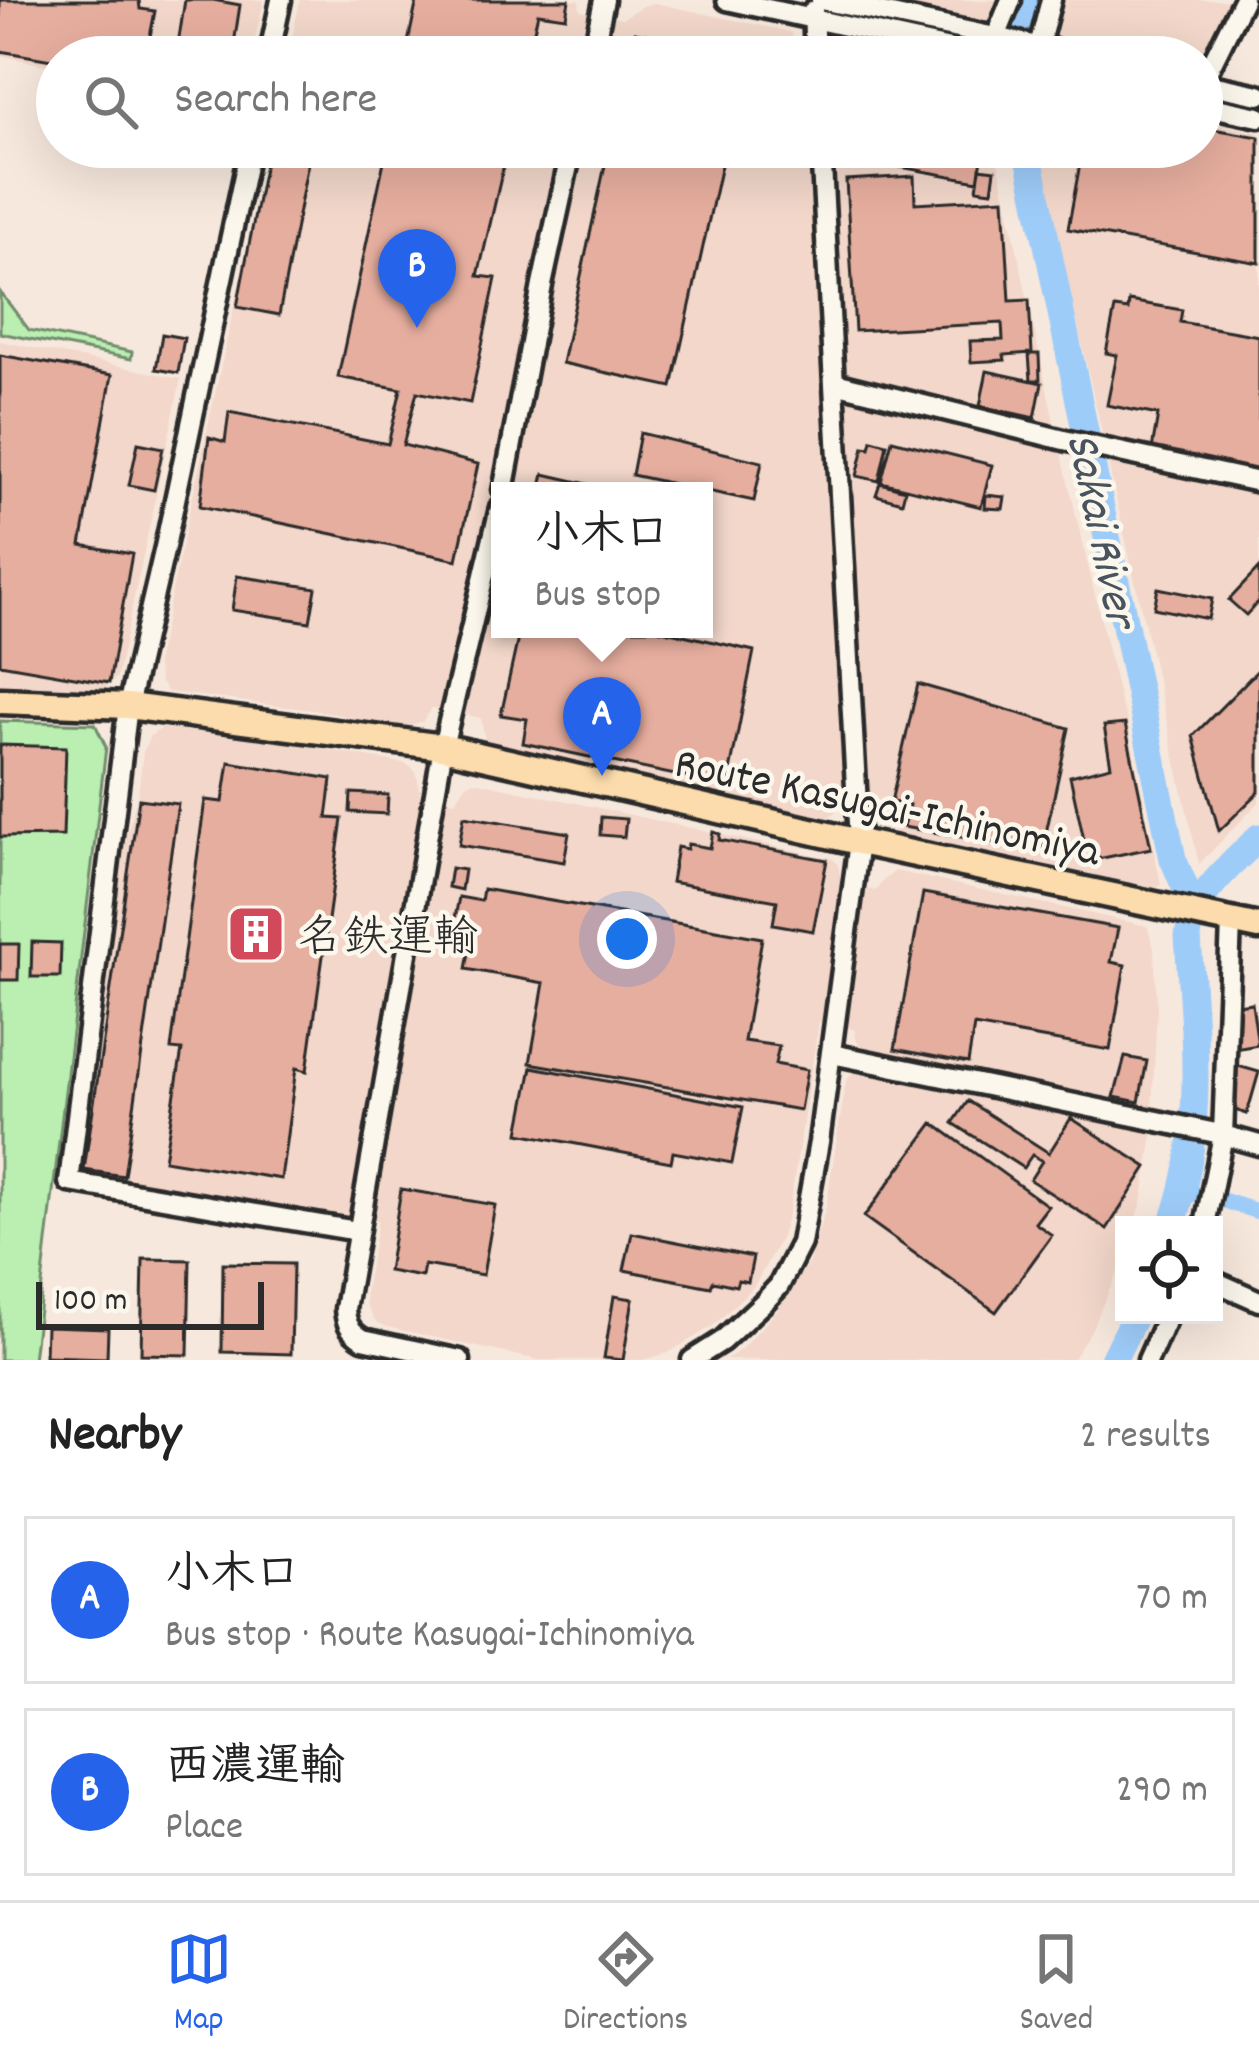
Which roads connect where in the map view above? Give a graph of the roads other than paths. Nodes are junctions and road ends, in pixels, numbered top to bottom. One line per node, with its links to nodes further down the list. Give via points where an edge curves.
1 (281, 0): 9 (street)
2 (604, 0): 10 (street)
3 (727, 0): 7 (street)
4 (1010, 0): 14 (street)
5 (1051, 0): 15 (street)
6 (1244, 0): 16 (street)
7 (816, 6): 8 (street); 11 (street)
8 (861, 12): 12 (street); 13 (street)
9 (273, 36)
10 (596, 36)
11 (815, 36)
12 (928, 36)
13 (991, 36)
14 (996, 36)
15 (1042, 36)
16 (1223, 42)
17 (1223, 87): 18 (street)
18 (1259, 95)
19 (1223, 109): 20 (street)
20 (1259, 117)
21 (245, 168): 29 (street)
22 (567, 168): 25 (street)
23 (822, 168): 24 (street)
24 (835, 382): 26 (street); 31 (street)
25 (505, 482)
26 (1259, 482)
27 (491, 546): 30 (street)
28 (0, 701): 29 (main road, Route Kasugai-Ichinomiya)
29 (128, 706): 30 (main road, Route Kasugai-Ichinomiya); 38 (street, via 69,1182)
30 (443, 747): 31 (main road, Route Kasugai-Ichinomiya); 38 (street)
31 (859, 842): 32 (main road, Route Kasugai-Ichinomiya); 34 (street)
32 (1225, 921): 33 (main road, Route Kasugai-Ichinomiya); 35 (street)
33 (1259, 927)
34 (832, 1054): 35 (street); 43 (street, via 801,1243 765,1301)
35 (1220, 1134): 36 (street); 37 (street)
36 (1259, 1144)
37 (1209, 1207)
38 (357, 1231): 42 (street, via 345,1309 352,1332)
39 (1223, 1285): 40 (street)
40 (1259, 1301)
41 (1164, 1324): 44 (street)
42 (460, 1360)
43 (692, 1360)
44 (1148, 1360)

